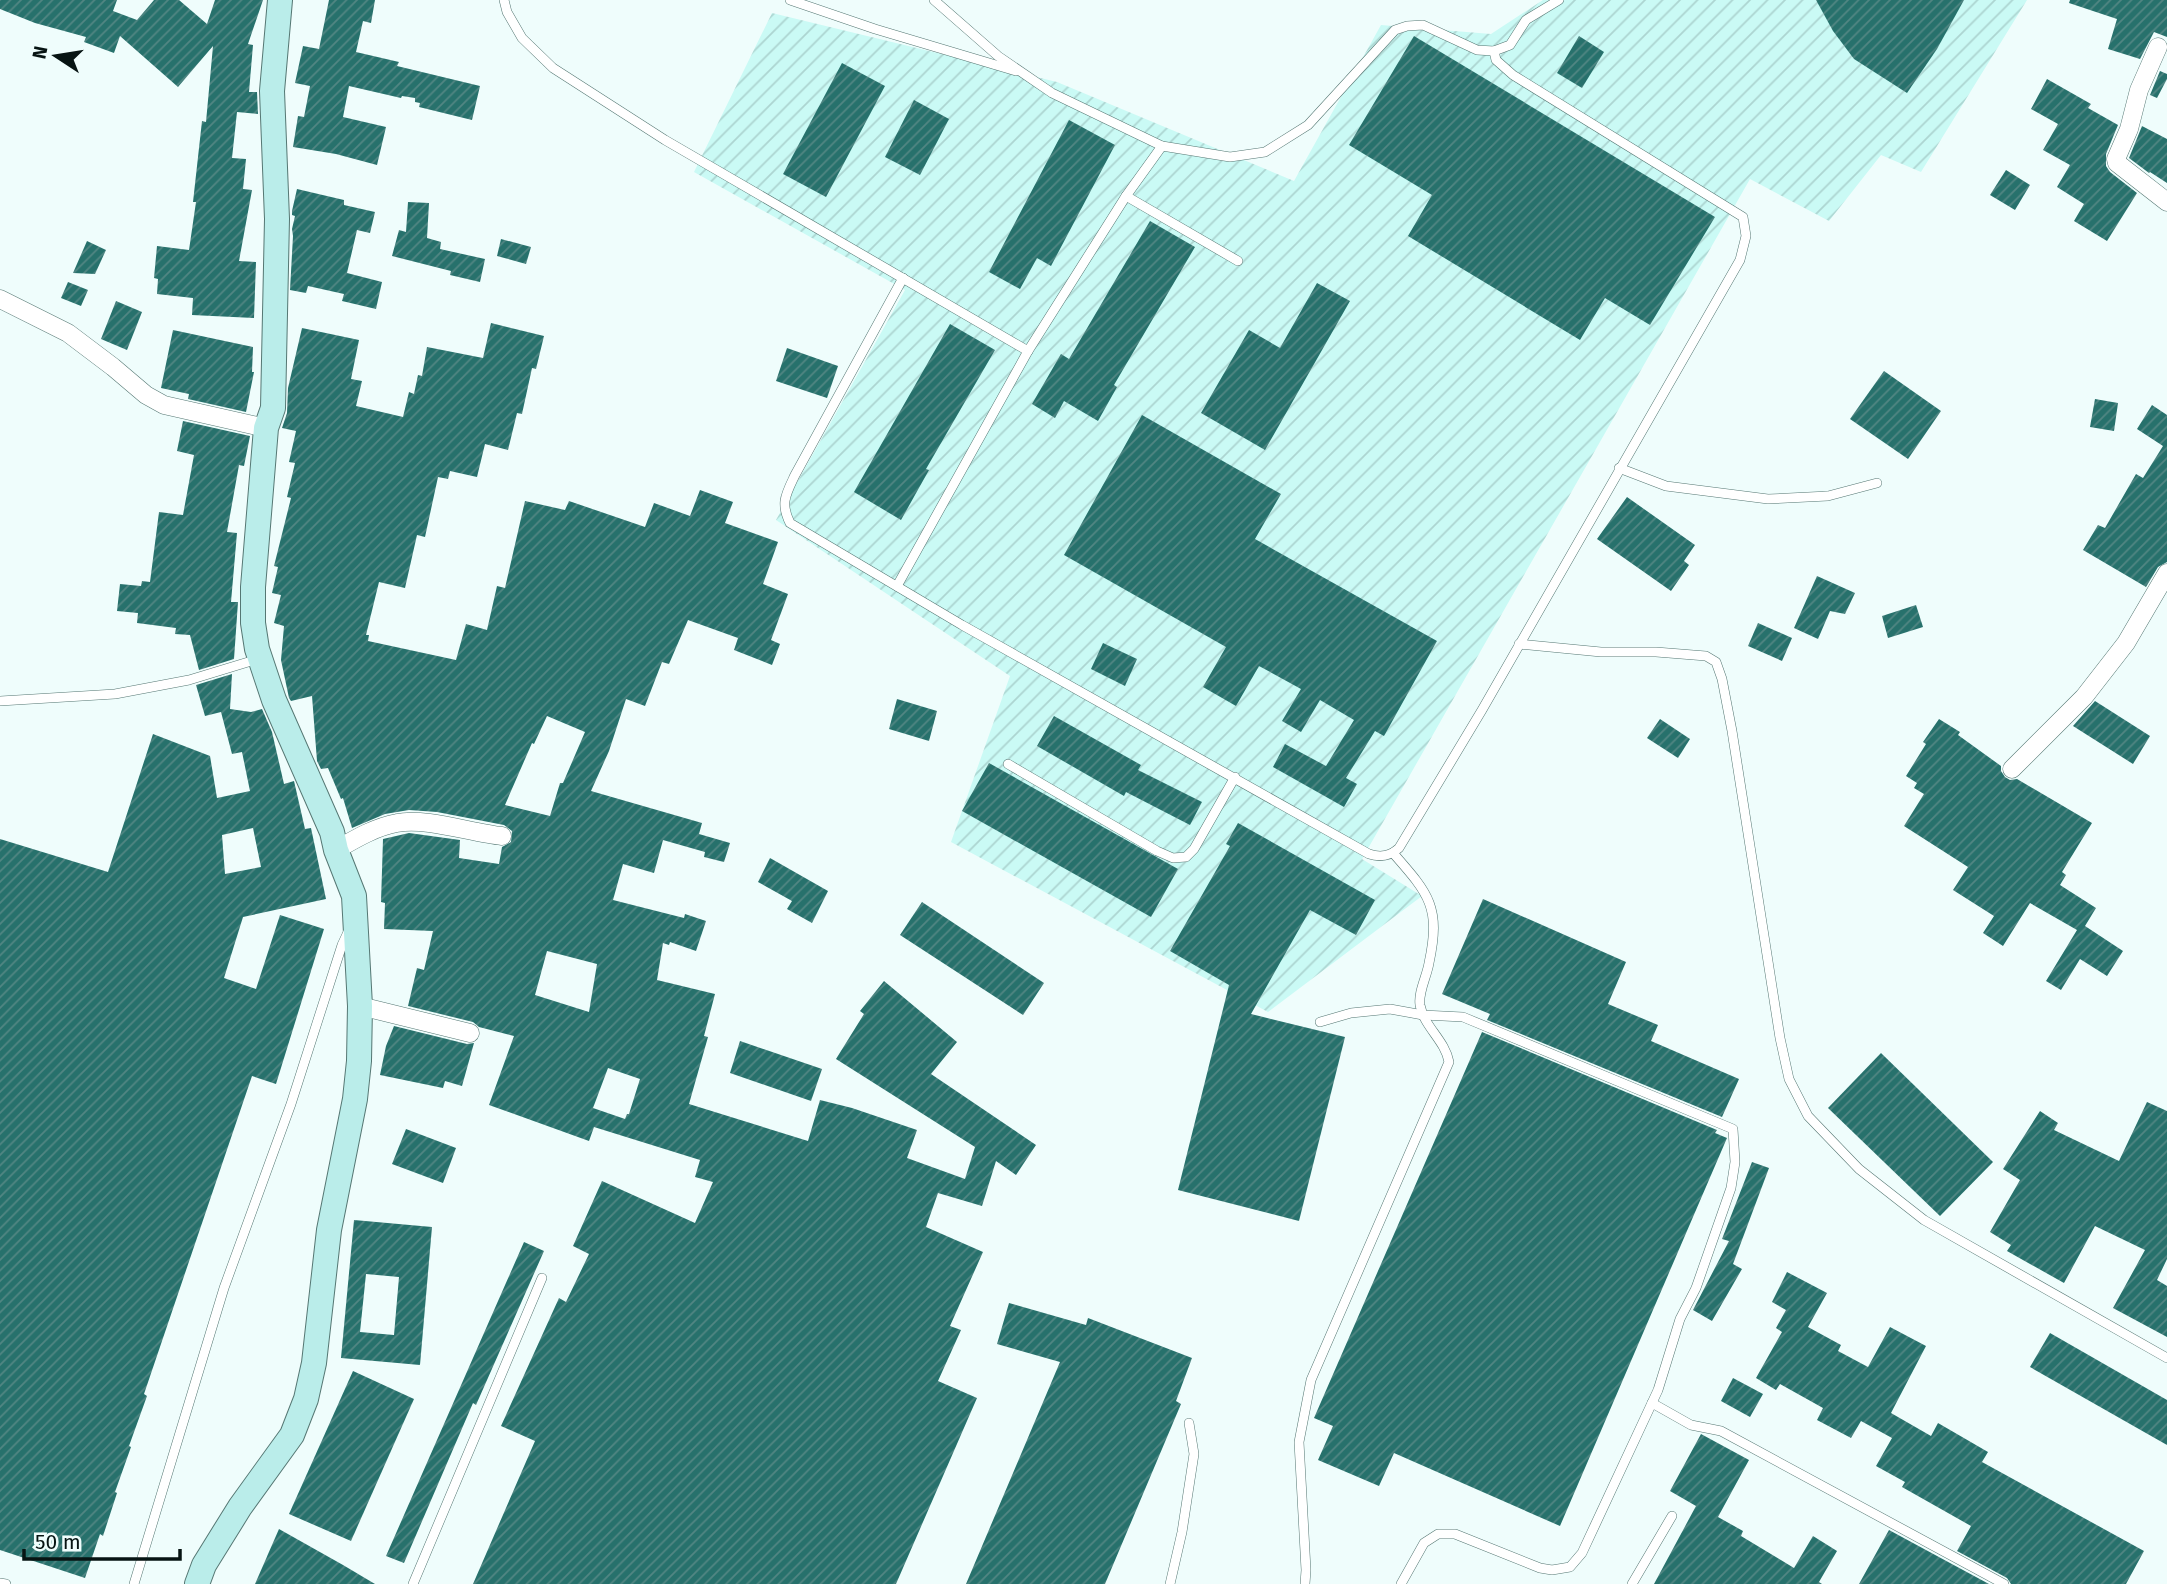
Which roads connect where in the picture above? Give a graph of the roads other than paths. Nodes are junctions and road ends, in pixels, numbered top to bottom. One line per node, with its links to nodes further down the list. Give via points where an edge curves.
1 (280, 0): 16 (street, via 272,91 277,219 273,408)
2 (504, 0): 13 (lane, via 522,38 553,68 665,140)
3 (790, 0): 8 (lane)
4 (934, 0): 8 (lane, via 998,56)
5 (1559, 0): 7 (lane, via 1526,19 1510,45)
6 (2158, 47): 11 (street, via 2138,90 2129,130 2116,159)
7 (1494, 51): 9 (lane, via 1477,50 1423,25 1407,26 1387,36 1308,125 1265,152 1230,157); 17 (lane, via 1496,60 1513,75 1743,217 1746,236 1740,260)
8 (1028, 75): 9 (lane, via 1052,93)
9 (1162, 146): 10 (lane)
10 (1126, 196): 12 (lane); 15 (lane)
11 (2167, 202)
12 (1238, 261)
13 (903, 278): 15 (lane); 20 (lane, via 795,475 783,510 790,523)
14 (0, 299): 16 (street, via 68,333 164,405)
15 (1028, 351): 20 (lane)
16 (265, 428): 22 (street, via 253,587 253,624)
17 (1619, 468): 18 (lane, via 1666,486 1768,499 1828,496); 21 (lane)
18 (1877, 483)
19 (2167, 573): 25 (street, via 2126,643 2084,697)
20 (897, 586): 26 (lane)
21 (1520, 644): 29 (lane); 36 (lane, via 1706,656 1716,662 1732,731 1780,1038 1789,1079 1808,1116 1859,1169 1924,1220)
22 (260, 659): 23 (lane, via 190,680 115,694); 28 (street)
23 (0, 701)
24 (1008, 764): 26 (lane, via 1173,858 1186,857 1194,849)
25 (2012, 769)
26 (1235, 777): 29 (lane, via 1369,854)
27 (502, 836): 28 (street, via 398,822)
28 (336, 850): 30 (street, via 354,896)
29 (1393, 853): 32 (lane, via 1432,904 1430,962 1419,1002)
30 (356, 916): 31 (street); 42 (lane, via 342,944 291,1104 224,1288)
31 (360, 1006): 34 (street); 43 (street, via 355,1099 329,1230 306,1399 292,1435 240,1507)
32 (1423, 1015): 33 (lane, via 1390,1009); 37 (lane, via 1463,1017 1733,1129 1731,1188); 46 (lane, via 1447,1053 1447,1070 1305,1402 1299,1442)
33 (1320, 1022)
34 (470, 1033)
35 (542, 1278): 44 (lane)
36 (2167, 1358)
37 (1652, 1403): 47 (lane, via 1582,1553 1570,1567 1540,1568 1455,1534 1438,1534 1424,1543); 49 (lane, via 1691,1425 1721,1431)
38 (1189, 1423): 45 (lane, via 1194,1454)
39 (1672, 1516): 48 (lane)
40 (0, 1583): 41 (lane)
41 (6, 1584)
42 (134, 1584)
43 (197, 1584)
44 (413, 1584)
45 (1170, 1584)
46 (1305, 1584)
47 (1401, 1584)
48 (1632, 1584)
49 (2004, 1584)

